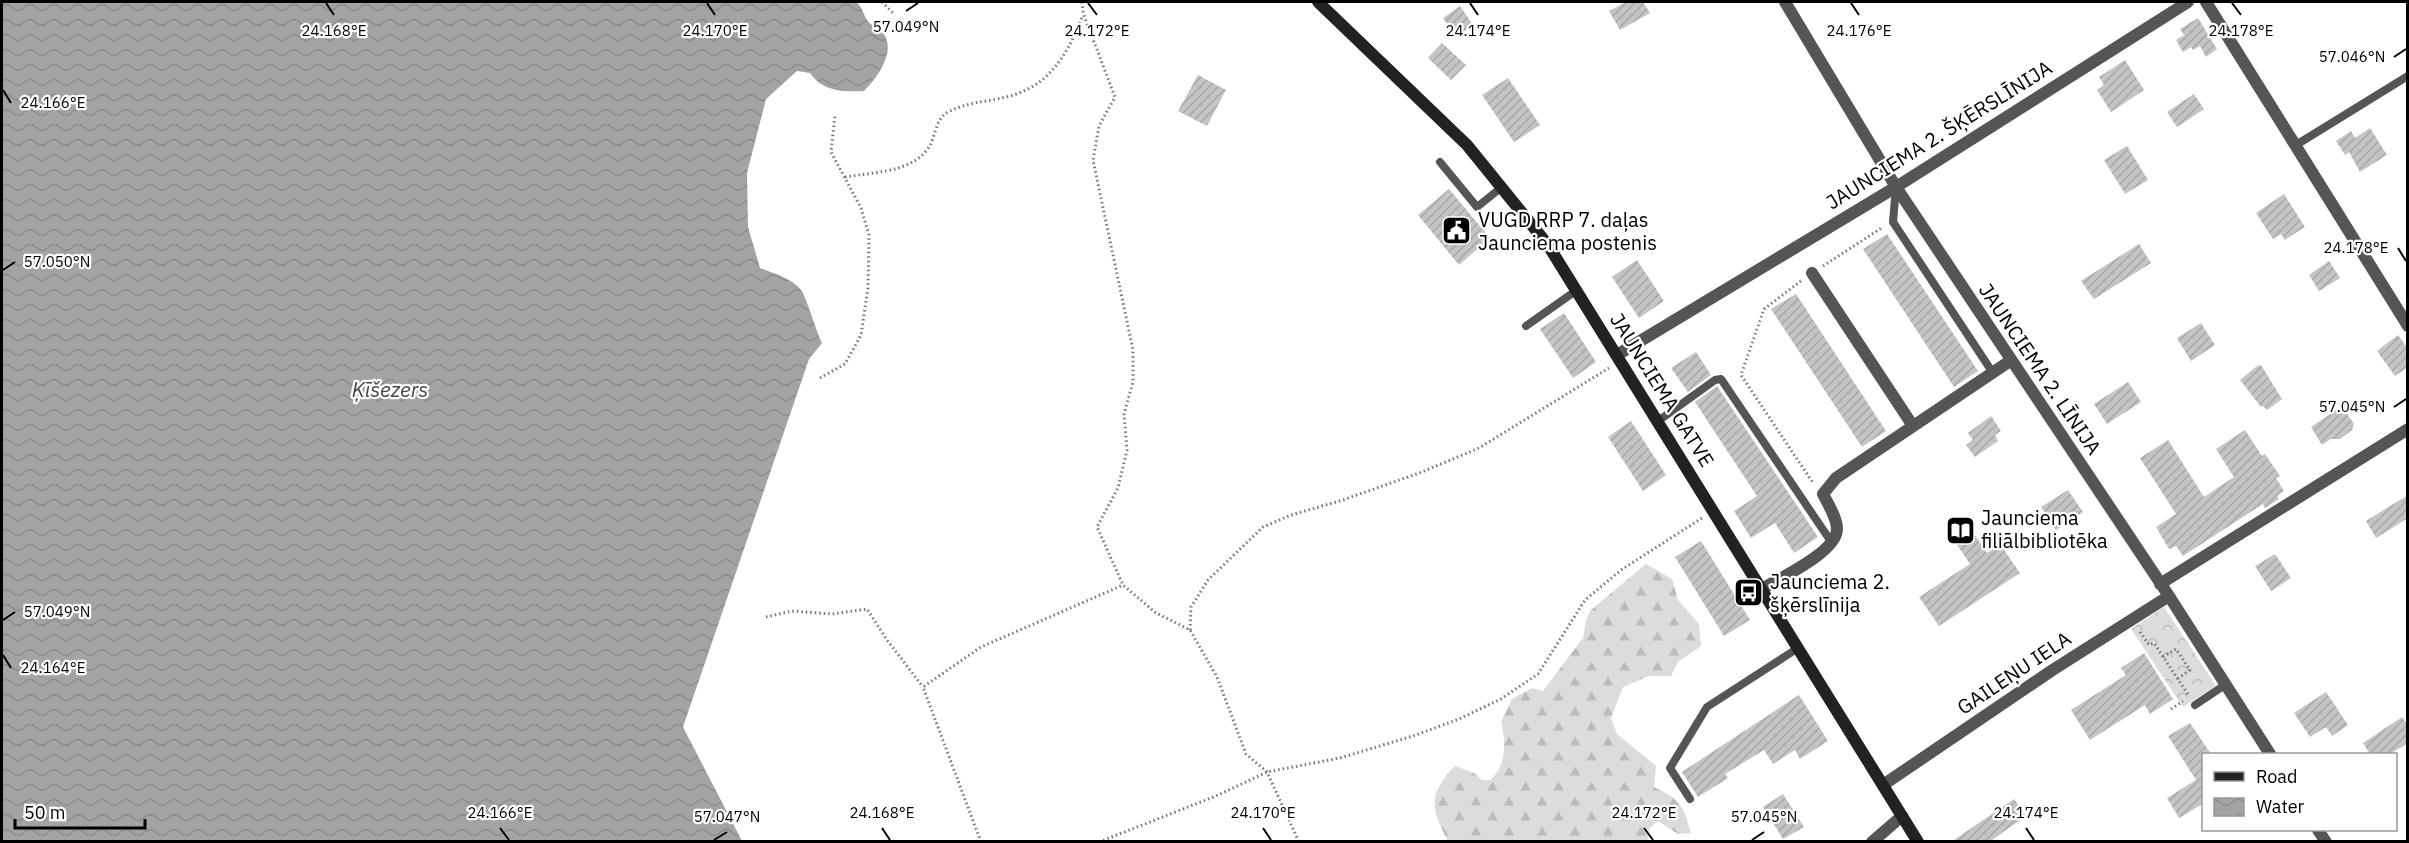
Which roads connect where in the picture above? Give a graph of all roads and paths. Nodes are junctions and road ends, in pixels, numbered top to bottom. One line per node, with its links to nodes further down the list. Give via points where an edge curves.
1 (882, 2): 8 (path)
2 (1082, 2): 7 (path)
3 (1318, 2): 14 (main road, JAUNCIEMA GATVE, via 1429,106)
4 (1788, 2): 15 (street, JAUNCIEMA 2. LĪNIJA)
5 (2188, 2): 15 (street, JAUNCIEMA 2. ŠĶĒRSLĪNIJA)
6 (2206, 2): 11 (street)
7 (1083, 13): 13 (path, via 1072,42 1048,77 1018,93 946,112 937,124 929,148 902,168); 32 (path, via 1115,97 1099,126 1093,160 1133,350 1132,382 1124,414 1127,450 1118,488 1096,527)
8 (894, 14)
9 (2408, 76): 11 (lane)
10 (835, 115): 13 (path, via 831,152)
11 (2296, 145): 19 (street)
12 (1440, 162): 14 (lane, via 1476,207)
13 (845, 177): 24 (path, via 869,235 868,288 861,335 846,364)
14 (1502, 187): 18 (main road, JAUNCIEMA GATVE, via 1548,245)
15 (1896, 187): 16 (lane); 21 (street, JAUNCIEMA 2. ŠĶĒRSLĪNIJA); 22 (street, JAUNCIEMA 2. LĪNIJA)
16 (1893, 222): 17 (path); 23 (lane)
17 (1812, 273): 26 (street); 28 (path, via 1764,309 1741,375)
18 (1577, 290): 20 (lane); 21 (main road, JAUNCIEMA GATVE)
19 (2408, 326)
20 (1526, 327)
21 (1619, 358): 25 (main road, JAUNCIEMA GATVE); 37 (path, via 1479,448 1263,527 1208,580 1191,607)
22 (2010, 361): 23 (street); 31 (street, JAUNCIEMA 2. LĪNIJA)
23 (1993, 373): 26 (street)
24 (820, 378)
25 (1658, 421): 29 (main road, JAUNCIEMA GATVE); 30 (lane, via 1720,379)
26 (1912, 426): 28 (street, via 1836,478)
27 (2408, 429): 31 (street)
28 (1823, 494): 30 (street, via 1837,525)
29 (1713, 510): 33 (main road, JAUNCIEMA GATVE); 46 (path, via 1621,570 1586,600 1538,674 1500,699 1413,736 1340,758)
30 (1832, 543): 33 (street, via 1821,554)
31 (2160, 584): 34 (street, JAUNCIEMA 2. LĪNIJA)
32 (1123, 585): 37 (path, via 1156,613); 42 (path, via 981,647)
33 (1762, 589): 38 (main road, JAUNCIEMA GATVE)
34 (2169, 596): 41 (street, JAUNCIEMA 2. LĪNIJA); 47 (street, GAILEŅU IELA)
35 (766, 617): 42 (path, via 792,611 832,614 867,609)
36 (2137, 627): 39 (path)
37 (1190, 630): 46 (path, via 1216,676 1246,754)
38 (1798, 648): 47 (main road, JAUNCIEMA GATVE); 48 (lane, via 1707,707 1670,768)
39 (2163, 657): 40 (path); 40 (path, via 2176,649 2187,665 2190,670)
40 (2177, 679): 44 (path, via 2189,697)
41 (2225, 685): 43 (lane); 45 (street, JAUNCIEMA 2. LĪNIJA)
42 (923, 687): 50 (path)
43 (2195, 705)
44 (2172, 709)
45 (2269, 753)
46 (1267, 772): 51 (path); 52 (path)
47 (1883, 785): 49 (main road, JAUNCIEMA GATVE)
48 (1690, 799)
49 (1902, 816): 53 (street); 54 (main road, JAUNCIEMA GATVE)
50 (981, 842)
51 (1099, 842)
52 (1299, 842)
53 (1872, 842)
54 (1918, 842)

